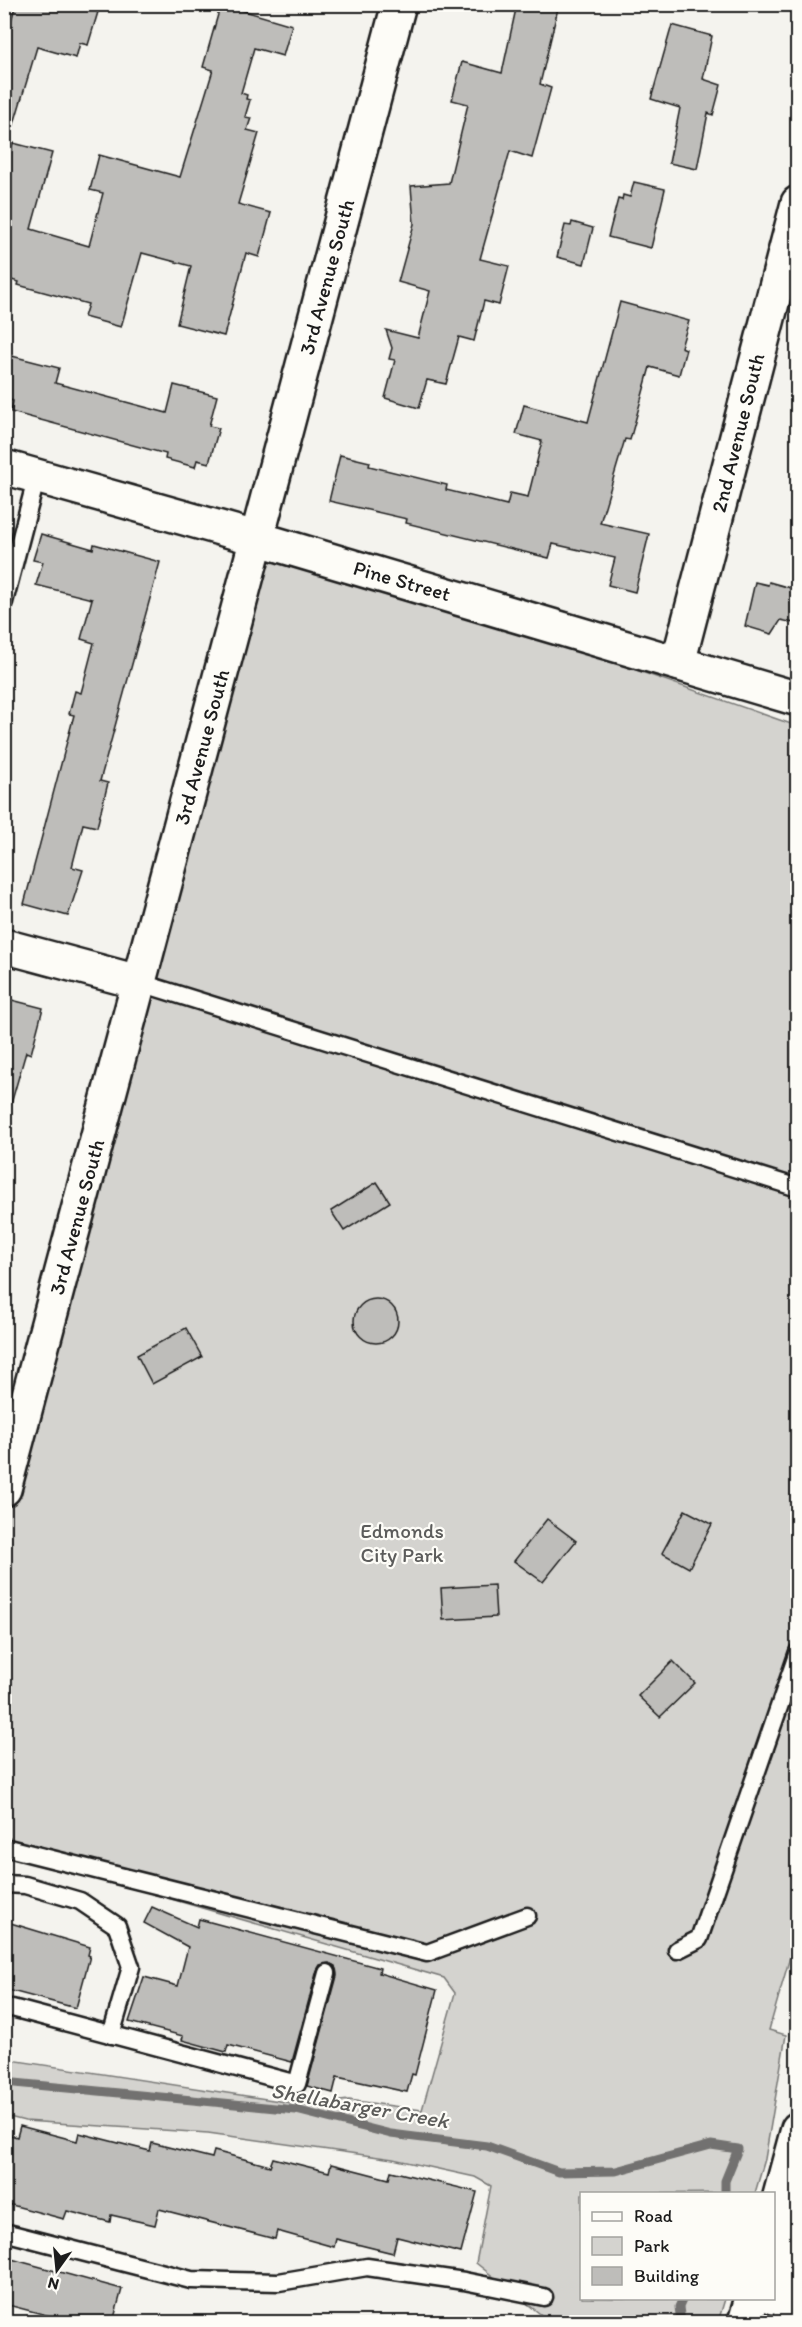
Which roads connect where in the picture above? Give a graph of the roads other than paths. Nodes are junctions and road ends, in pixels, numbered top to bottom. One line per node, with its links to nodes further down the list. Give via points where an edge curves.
1 (399, 4): 5 (street, 3rd Avenue South)
2 (798, 203): 7 (street, 2nd Avenue South)
3 (4, 467): 4 (street, Pine Street)
4 (37, 476): 5 (street, Pine Street); 6 (lane)
5 (259, 539): 7 (street, Pine Street); 10 (street, 3rd Avenue South)
6 (4, 602)
7 (678, 663): 8 (street, Pine Street)
8 (798, 699)
9 (4, 946): 10 (street)
10 (138, 982): 11 (lane); 12 (street, 3rd Avenue South)
11 (798, 1188)
12 (4, 1489)
13 (798, 1652): 17 (lane, via 699,1939)
14 (4, 1847): 16 (lane, via 427,1953)
15 (4, 1884): 20 (lane, via 25,1885 80,1900 117,1926 131,1967)
16 (527, 1916)
17 (677, 1950)
18 (327, 1973): 20 (lane, via 297,2084)
19 (12, 2008): 20 (lane)
20 (111, 2035)
21 (798, 2129): 23 (street)
22 (798, 2208): 25 (street)
23 (775, 2214)
24 (4, 2232): 27 (lane, via 190,2280 279,2282 367,2267)
25 (775, 2291)
26 (798, 2292): 32 (street)
27 (544, 2297)
28 (751, 2300): 30 (street)
29 (772, 2300): 31 (street)
30 (745, 2322)
31 (767, 2322)
32 (789, 2322)

